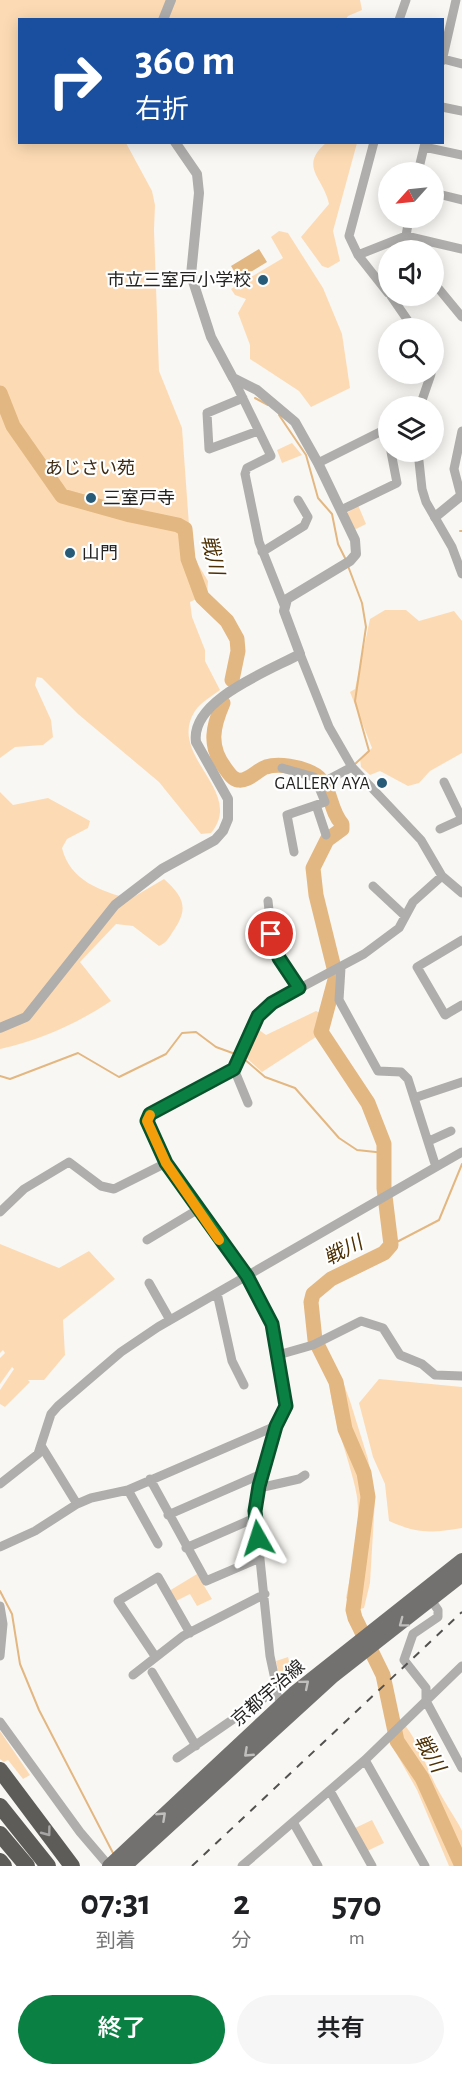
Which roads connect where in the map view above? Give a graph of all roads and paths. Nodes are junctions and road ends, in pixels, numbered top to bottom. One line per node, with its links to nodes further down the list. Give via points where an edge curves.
1 (171, 0): 5 (street)
2 (406, 0): 6 (street)
3 (456, 0): 4 (street)
4 (457, 16): 7 (street)
5 (164, 18)
6 (400, 18)
7 (444, 57)
8 (444, 60): 9 (street)
9 (462, 64)
10 (444, 107): 11 (street)
11 (462, 111)
12 (176, 144): 27 (street, via 197,174 200,193 191,275 202,314)
13 (373, 144): 23 (street, via 349,230)
14 (424, 145): 15 (street); 16 (street)
15 (462, 155)
16 (420, 162)
17 (444, 196): 18 (street)
18 (462, 200)
19 (407, 228): 20 (street)
20 (406, 236): 21 (street); 22 (street); 23 (street)
21 (407, 240)
22 (462, 249)
23 (358, 255): 24 (street)
24 (378, 279)
25 (444, 295): 26 (street)
26 (462, 317)
27 (233, 378): 28 (street); 34 (street, via 284,410 303,434)
28 (243, 398): 29 (street); 29 (street, via 207,413 209,449)
29 (258, 431): 39 (street, via 271,456 248,468 245,474)
30 (462, 431): 35 (street, via 454,469)
31 (378, 433): 34 (street)
32 (393, 462): 37 (street, via 397,483)
33 (419, 462): 38 (street, via 422,489)
34 (318, 463): 37 (street)
35 (462, 495): 38 (street)
36 (298, 500): 39 (street, via 308,517 304,525)
37 (341, 510): 41 (street, via 357,547 356,554 346,564 294,592)
38 (435, 517): 40 (street)
39 (262, 552): 41 (street)
40 (462, 574)
41 (284, 605): 42 (street)
42 (300, 654): 43 (street, via 329,727); 61 (street, via 240,686 198,720 196,742 228,799 228,819 223,831 215,840 162,869 115,905 26,1017)
43 (352, 767): 46 (street); 52 (street, via 421,840)
44 (282, 768): 46 (street, via 314,777)
45 (444, 782): 48 (street)
46 (321, 783): 47 (street, via 325,802)
47 (316, 805): 50 (street); 51 (street, via 287,815)
48 (462, 819): 49 (street)
49 (440, 829)
50 (326, 835)
51 (294, 852)
52 (442, 876): 54 (street); 56 (street, via 412,902)
53 (373, 886): 56 (street)
54 (462, 892)
55 (268, 901): 59 (street, via 271,934 279,958)
56 (404, 915): 58 (street, via 399,928)
57 (462, 940): 60 (street, via 417,967 445,1015)
58 (337, 969): 59 (street); 64 (street, via 339,1000 378,1071 401,1072 408,1079)
59 (299, 988): 62 (street, via 258,1016)
60 (462, 1005)
61 (0, 1028)
62 (234, 1069): 65 (street); 69 (street, via 150,1114 147,1121)
63 (462, 1082): 64 (street)
64 (414, 1098): 67 (street)
65 (248, 1103)
66 (451, 1131): 67 (street)
67 (429, 1141): 70 (street)
68 (462, 1152): 70 (street)
69 (166, 1163): 71 (street); 72 (street, via 114,1189 100,1186 69,1162 24,1189)
70 (436, 1167): 74 (street)
71 (197, 1209): 73 (street); 74 (street)
72 (0, 1212)
73 (147, 1240)
74 (247, 1276): 76 (street); 78 (street, via 272,1324)
75 (149, 1283): 77 (street)
76 (217, 1293): 77 (street); 80 (street, via 232,1360)
77 (170, 1320): 82 (street, via 121,1352 58,1406 51,1414)
78 (278, 1355): 79 (street, via 317,1344 361,1321 370,1322 383,1328 400,1354 435,1375); 81 (street, via 286,1406)
79 (462, 1376)
80 (244, 1385)
81 (276, 1426): 83 (street); 85 (street)
82 (42, 1447): 86 (street, via 31,1461); 89 (street)
83 (264, 1473): 87 (street); 90 (street)
84 (304, 1475): 87 (street)
85 (150, 1479): 88 (street); 90 (street)
86 (0, 1484)
87 (259, 1488): 91 (street)
88 (128, 1490): 89 (street); 92 (street)
89 (77, 1504): 93 (street, via 36,1531)
90 (168, 1515): 94 (street)
91 (255, 1518): 94 (street); 95 (street)
92 (158, 1544)
93 (0, 1547)
94 (186, 1548): 95 (street, via 206,1581)
95 (260, 1558): 98 (street)
96 (462, 1560): 99 (main road, 京都宇治線)
97 (462, 1575): 99 (main road, 京都宇治線)
98 (265, 1594): 101 (street); 107 (street)
99 (428, 1597): 108 (street, via 438,1610 438,1617 413,1634 404,1660 426,1688); 109 (main road, 京都宇治線)
100 (0, 1606): 102 (street)
101 (190, 1633): 103 (street); 103 (street, via 158,1577 118,1601)
102 (0, 1656)
103 (156, 1656): 106 (street)
104 (462, 1666): 108 (street)
105 (151, 1673): 111 (street)
106 (133, 1675)
107 (274, 1691): 109 (street); 111 (street)
108 (426, 1701): 113 (street); 114 (street)
109 (287, 1708): 121 (main road, 京都宇治線)
110 (0, 1722): 121 (street, via 80,1832)
111 (196, 1746): 112 (street)
112 (177, 1758)
113 (365, 1760): 116 (street); 130 (street)
114 (462, 1768)
115 (0, 1770): 126 (highway, one-way to 126)
116 (330, 1791): 118 (street); 129 (street)
117 (0, 1806): 125 (highway)
118 (294, 1822): 122 (street); 127 (street)
119 (0, 1834): 124 (highway)
120 (0, 1861): 123 (highway)
121 (117, 1863)
122 (316, 1863): 128 (street)
123 (4, 1866)
124 (27, 1866)
125 (48, 1866)
126 (72, 1866)
127 (242, 1866)
128 (307, 1866)
129 (372, 1866)
130 (425, 1866)

